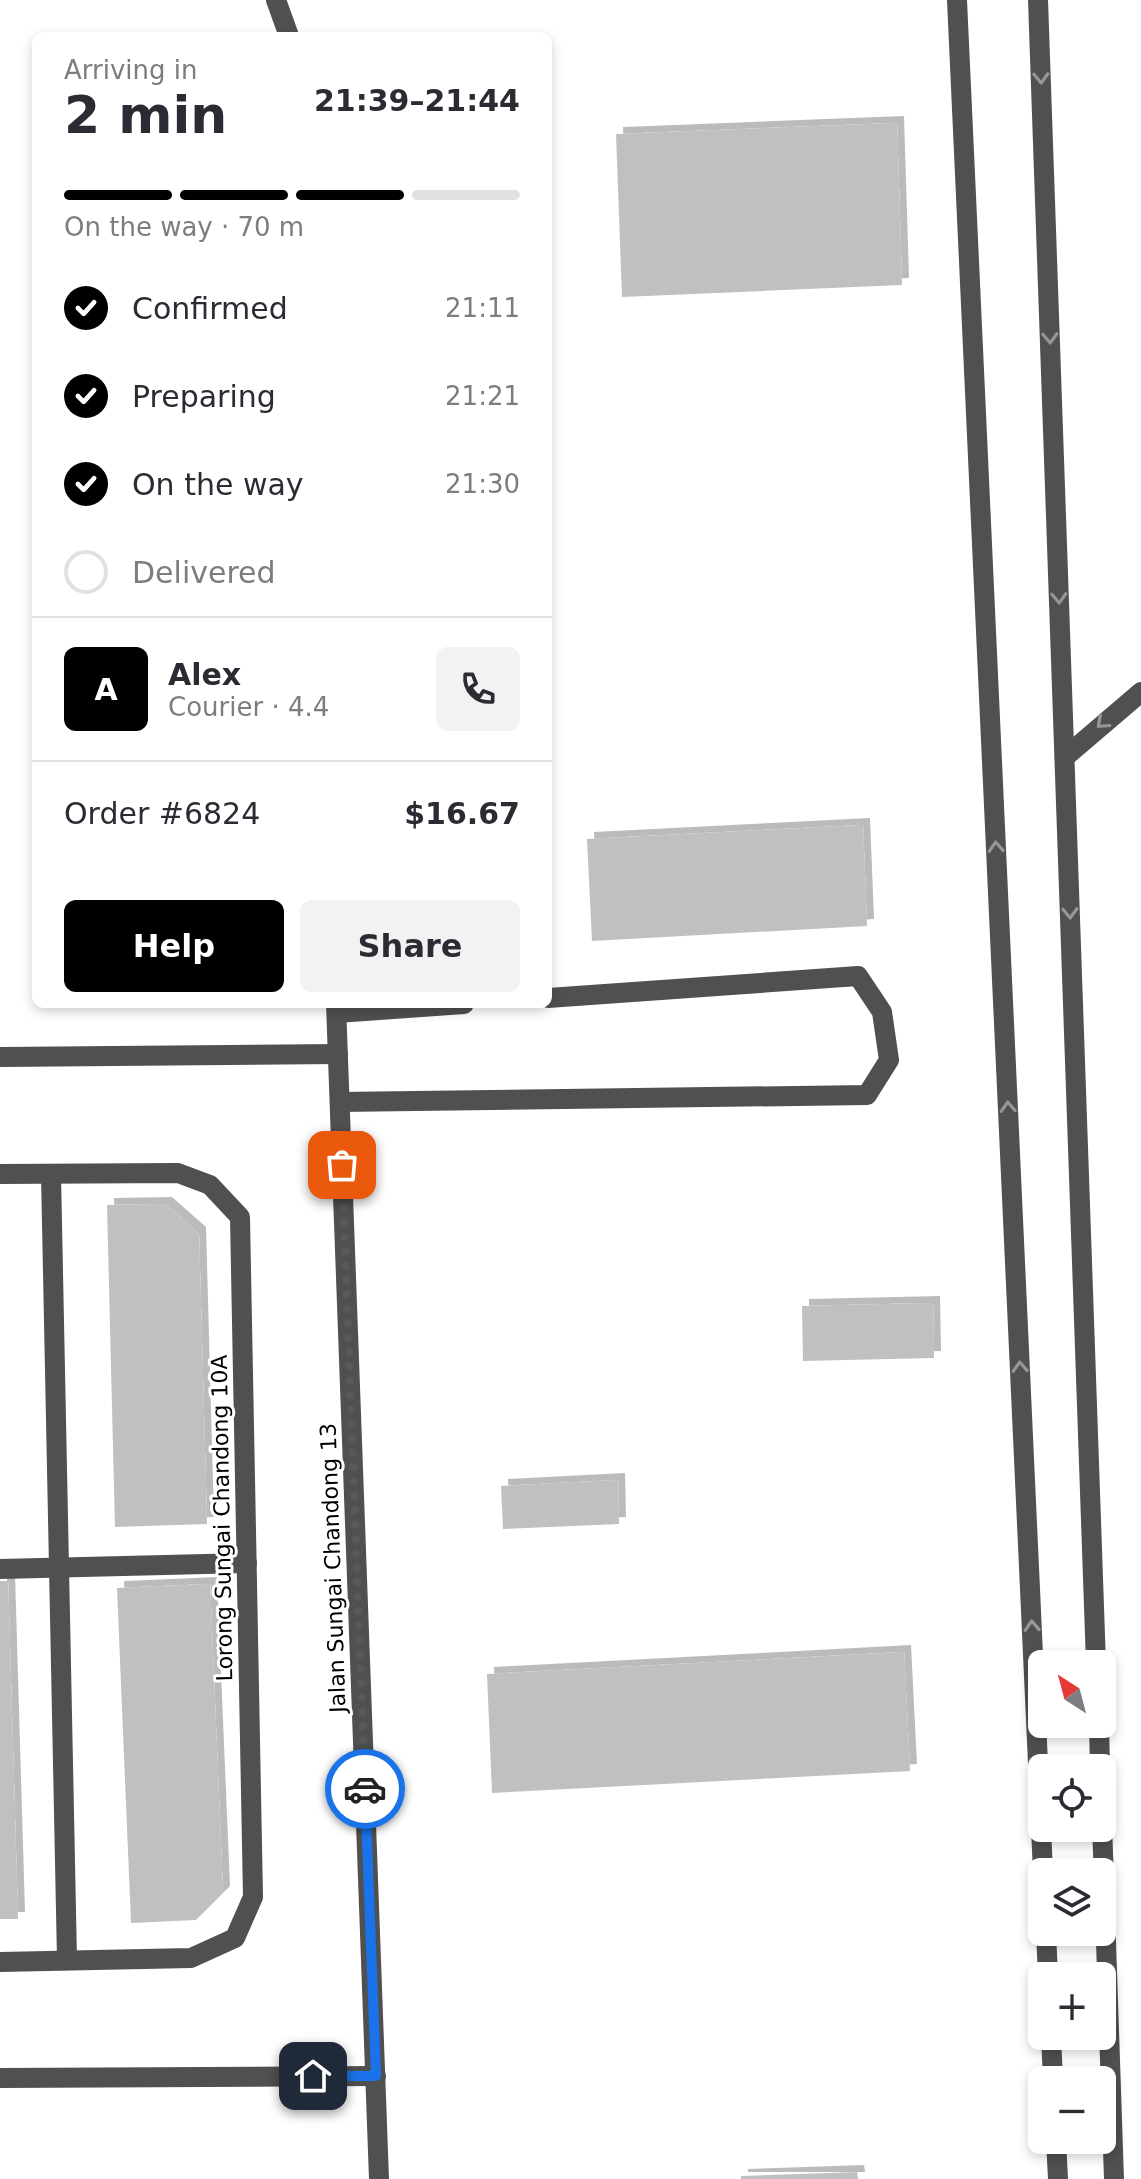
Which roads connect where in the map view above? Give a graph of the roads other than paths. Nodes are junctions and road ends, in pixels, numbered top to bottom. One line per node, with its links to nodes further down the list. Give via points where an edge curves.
1 (276, 0): 4 (street)
2 (957, 0): 20 (street, one-way to 2)
3 (1038, 0): 6 (street, one-way to 6)
4 (288, 32)
5 (1141, 692): 6 (street, one-way to 6)
6 (1065, 757): 18 (street, one-way to 18)
7 (552, 998): 12 (street, via 858,976 882,1012 889,1060 867,1095)
8 (362, 1008): 9 (street)
9 (337, 1009): 10 (street, Jalan Sungai Chandong 13)
10 (338, 1054): 11 (street); 12 (street, Jalan Sungai Chandong 13)
11 (0, 1057)
12 (340, 1102): 23 (street, Jalan Sungai Chandong 13)
13 (0, 1174): 14 (street)
14 (51, 1174): 15 (street, Lorong Sungai Chandong 10A, via 178,1173 210,1185 240,1217); 16 (street)
15 (247, 1563): 16 (street); 21 (street, Lorong Sungai Chandong 10A, via 253,1897 235,1938 191,1958)
16 (59, 1568): 17 (street); 21 (street)
17 (0, 1569)
18 (1096, 1650)
19 (1103, 1842): 28 (street)
20 (1042, 1858)
21 (67, 1960): 22 (street)
22 (0, 1962)
23 (376, 2076): 24 (street); 26 (street, Jalan Sungai Chandong 13)
24 (0, 2078)
25 (1057, 2154): 27 (street)
26 (379, 2179)
27 (1058, 2179)
28 (1114, 2179)

